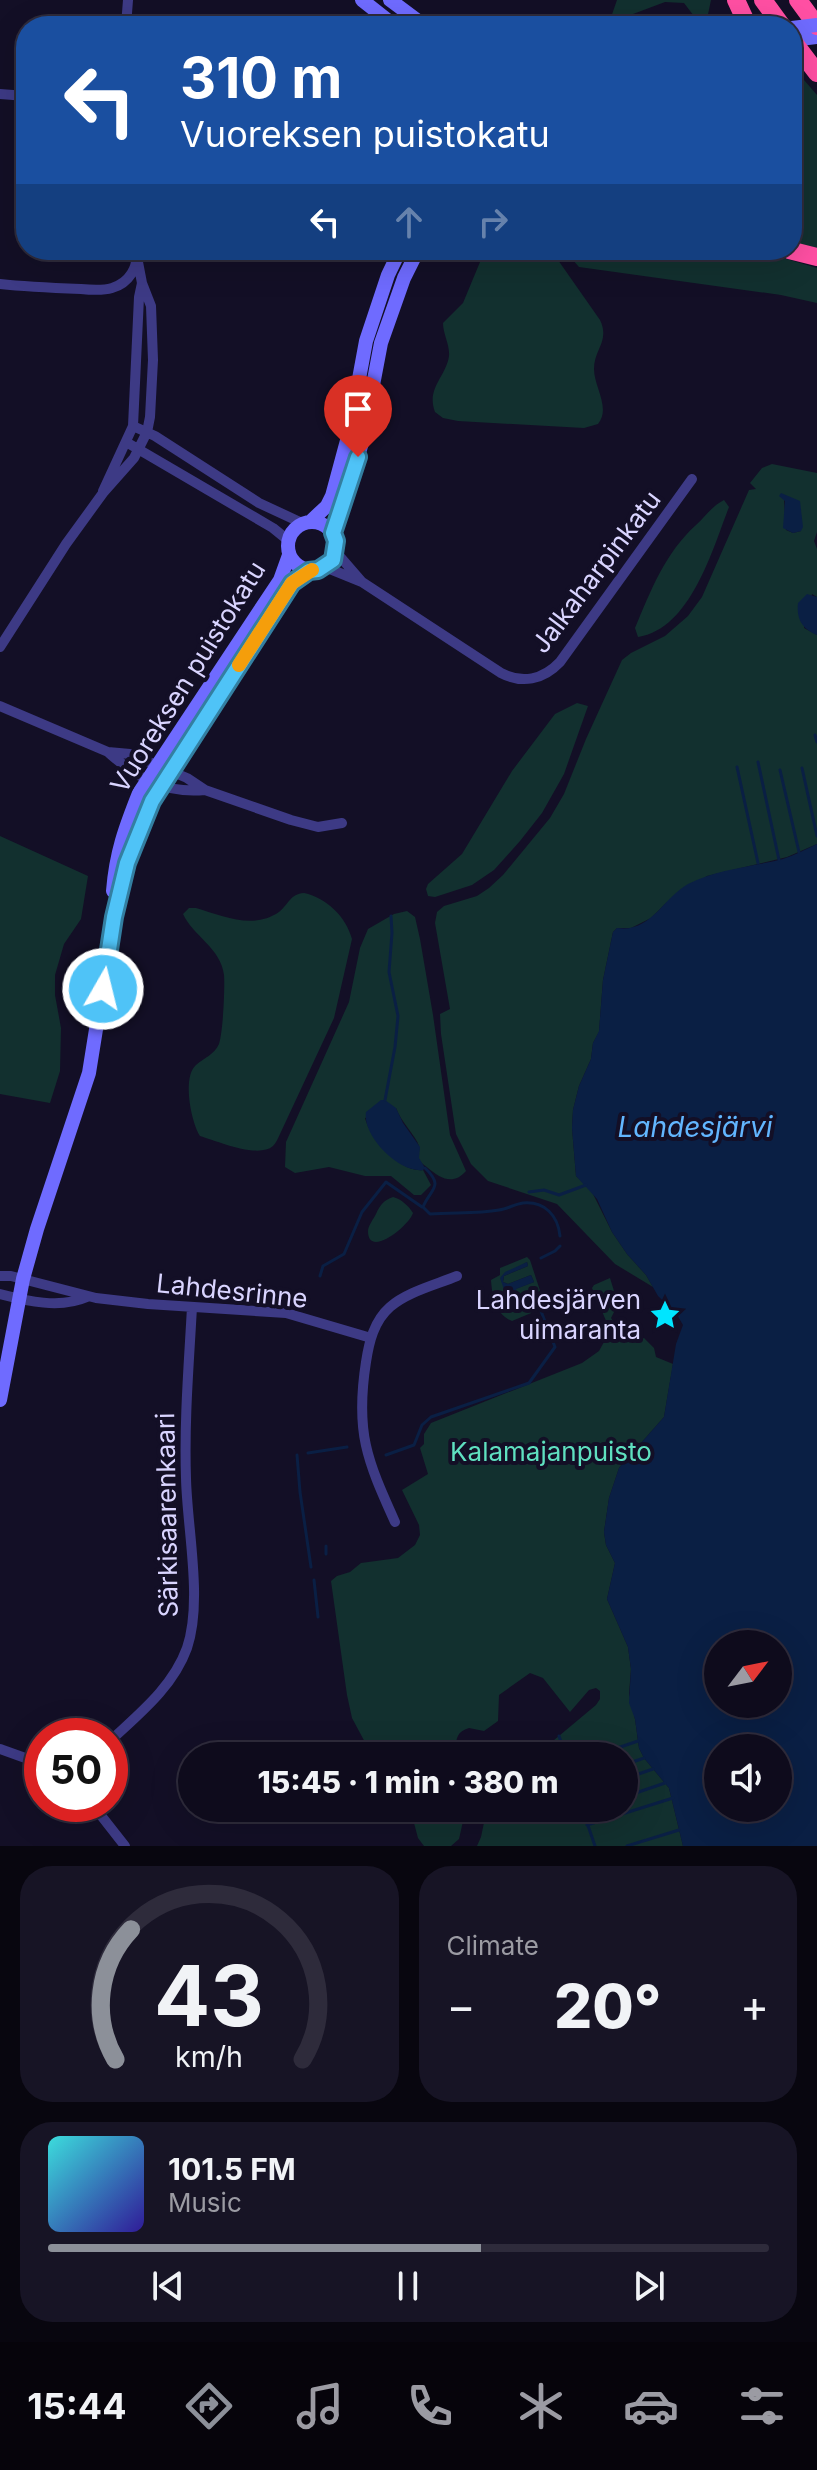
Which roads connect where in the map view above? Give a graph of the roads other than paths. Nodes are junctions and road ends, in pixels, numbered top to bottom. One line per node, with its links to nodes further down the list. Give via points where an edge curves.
1 (362, 0): 4 (main road)
2 (390, 0): 5 (main road)
3 (798, 0): 6 (highway)
4 (382, 16)
5 (412, 16)
6 (817, 26)
7 (802, 53): 8 (highway)
8 (817, 73)
9 (136, 260): 14 (street, via 128,278 108,289)
10 (138, 260): 13 (street)
11 (395, 260): 21 (main road, via 366,341 332,496)
12 (413, 260): 22 (main road, via 381,343 362,443)
13 (142, 283): 15 (street); 16 (street, via 151,306 153,360)
14 (0, 284)
15 (133, 426): 16 (street); 17 (street)
16 (147, 432): 18 (street); 21 (street, via 259,503)
17 (126, 442): 18 (street); 20 (street)
18 (139, 450): 20 (street); 23 (street, via 273,528)
19 (692, 479): 27 (street, Jalkaharpinkatu, via 560,662 534,678 501,673)
20 (103, 493): 28 (street)
21 (307, 522): 22 (main road); 23 (main road, via 295,528)
22 (333, 533): 24 (main road)
23 (289, 548): 26 (main road, via 301,568); 31 (main road, Vuoreksen puistokatu, via 280,580)
24 (336, 552): 25 (main road); 27 (street, Jalkaharpinkatu)
25 (325, 567): 26 (main road); 27 (street, Jalkaharpinkatu)
26 (309, 571): 32 (main road, Vuoreksen puistokatu, via 289,587)
27 (362, 582)
28 (0, 647)
29 (0, 706): 30 (street)
30 (108, 752): 31 (street, via 130,754); 33 (street)
31 (156, 766): 32 (street); 33 (main road, Vuoreksen puistokatu)
32 (170, 771): 33 (main road, Vuoreksen puistokatu); 34 (street)
33 (153, 783): 34 (street, via 182,791); 38 (main road, Vuoreksen puistokatu, via 122,832 89,1073)
34 (205, 790): 35 (street, via 306,825)
35 (342, 823)
36 (0, 1276): 38 (street, Lahdesrinne)
37 (457, 1276): 43 (street, via 395,1303)
38 (23, 1279): 40 (street, Lahdesrinne); 41 (main road, Vuoreksen puistokatu)
39 (0, 1294): 41 (street, Lahdesrinne)
40 (87, 1297): 41 (street, Lahdesrinne); 42 (street, Lahdesrinne)
41 (18, 1300): 44 (main road, Vuoreksen puistokatu)
42 (192, 1307): 43 (street, Lahdesrinne, via 286,1313); 46 (street, Särkisaarenkaari, via 185,1453 193,1583 190,1637 168,1683)
43 (371, 1338): 45 (street, via 362,1386 362,1429)
44 (0, 1400)
45 (395, 1522)
46 (128, 1723)
47 (1, 1750): 48 (street)
48 (24, 1758)
49 (106, 1822): 50 (street)
50 (125, 1846)

